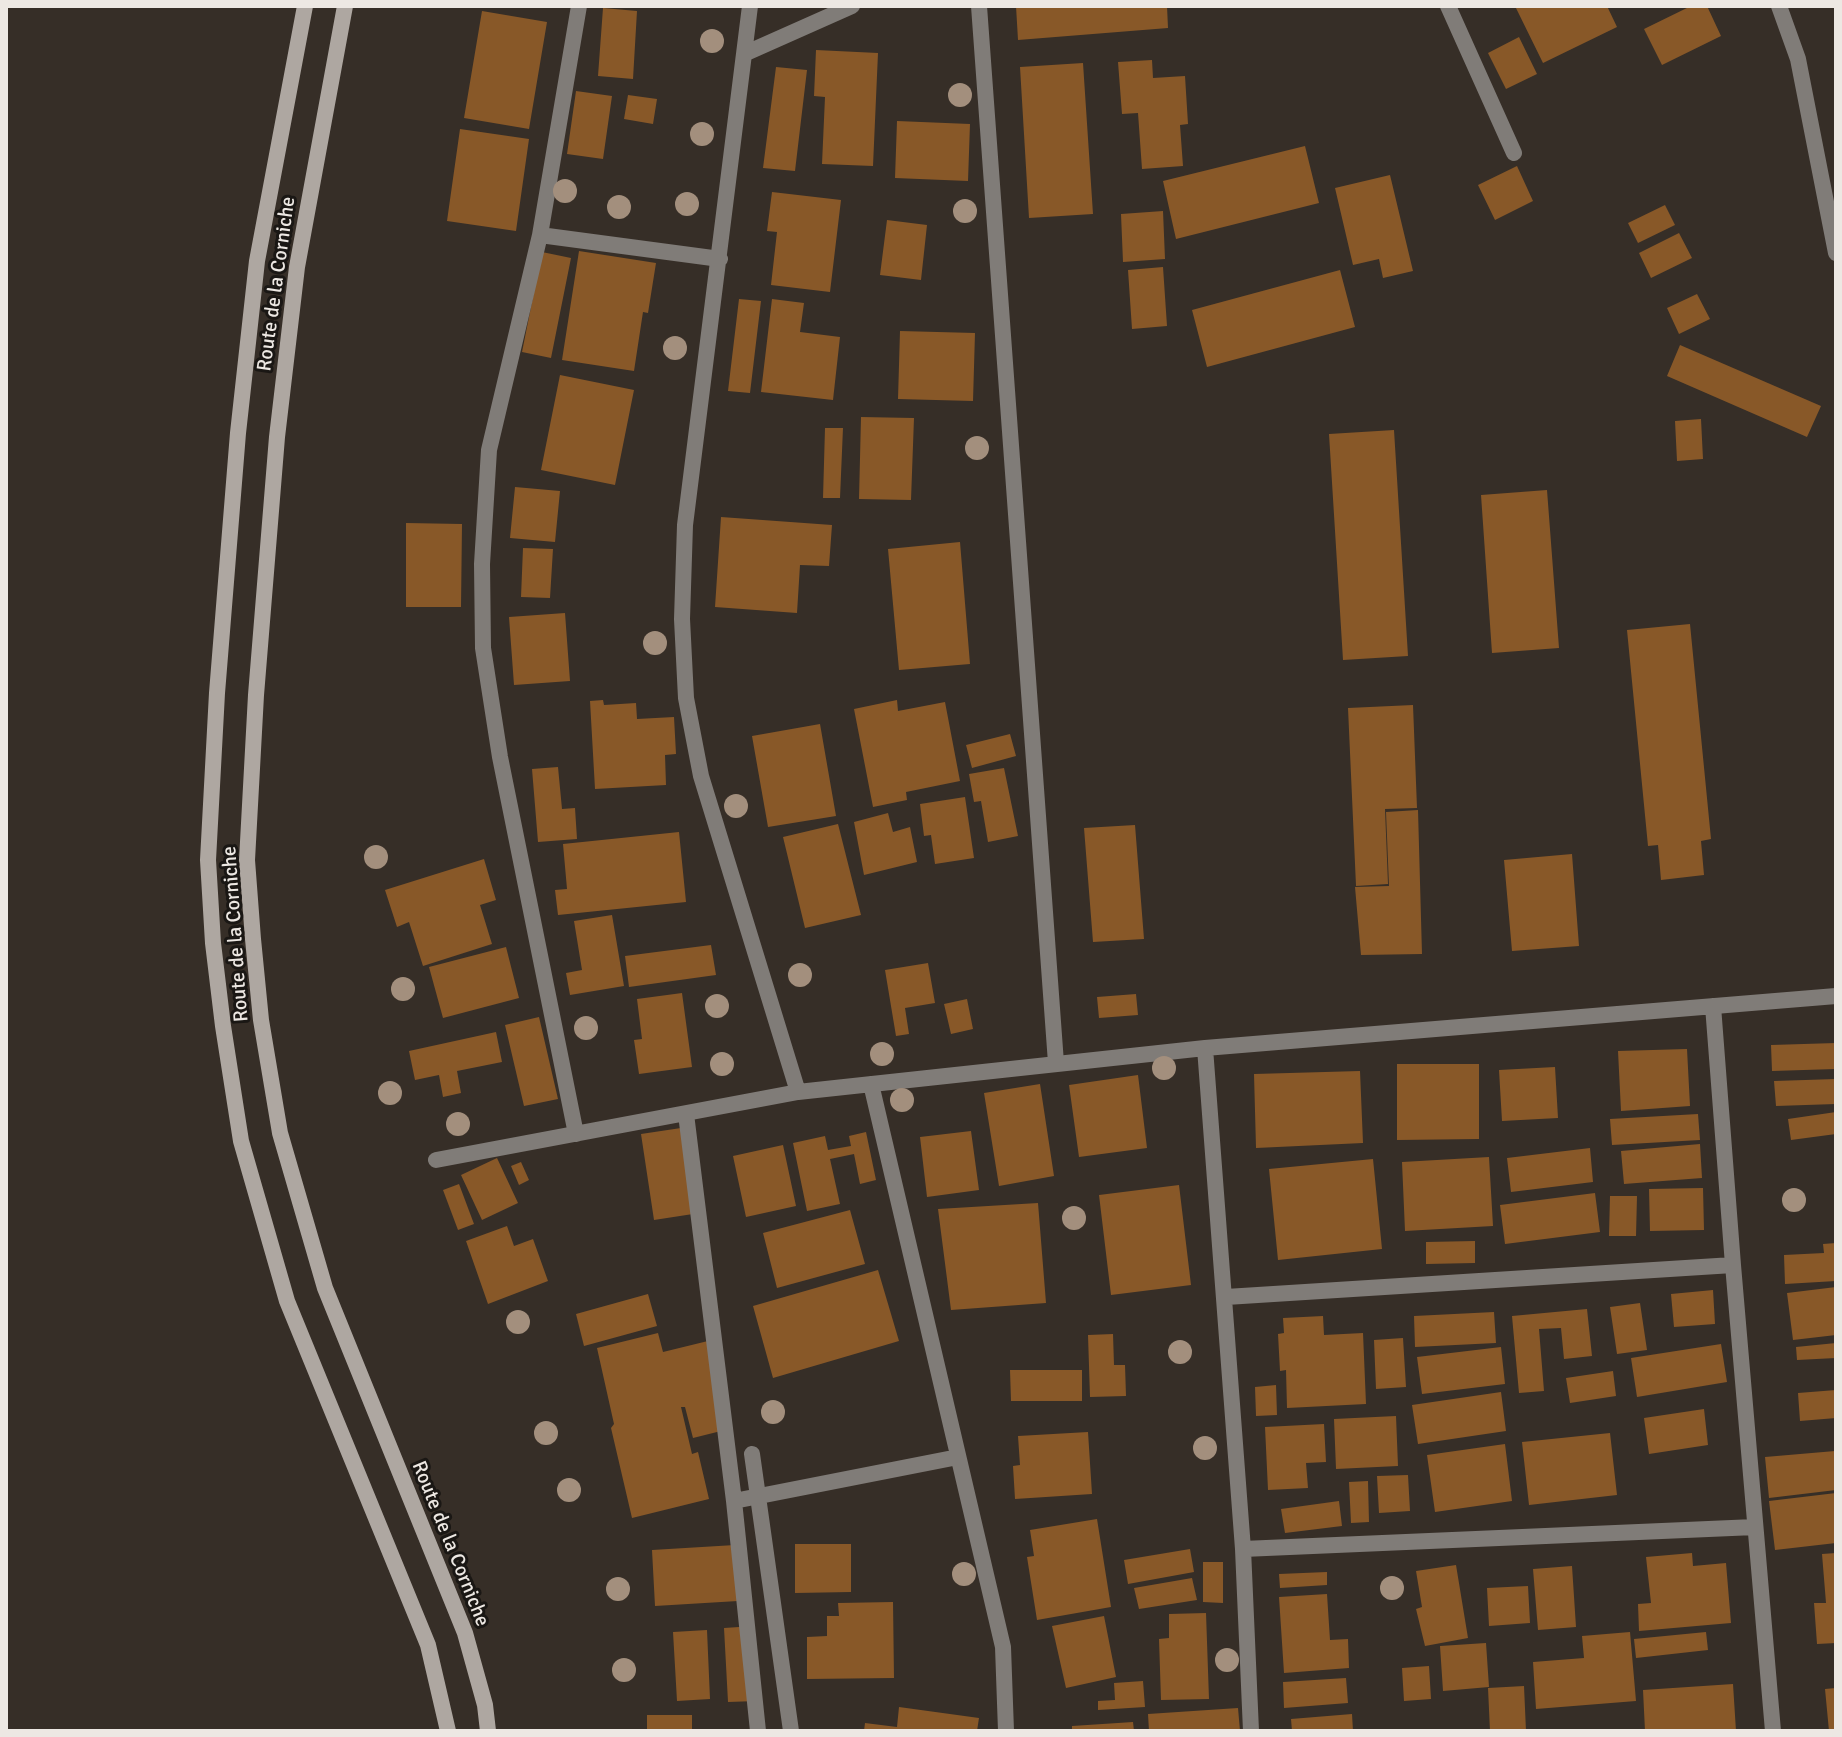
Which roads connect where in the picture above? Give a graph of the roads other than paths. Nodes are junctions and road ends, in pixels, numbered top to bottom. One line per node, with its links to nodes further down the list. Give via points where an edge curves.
1 (305, 6): 31 (main road, Route de la Corniche, via 257,261 238,433 208,860 213,943 241,1141 287,1301 428,1645)
2 (345, 6): 32 (main road, Route de la Corniche, via 297,267 277,437 247,860 253,939 280,1133 325,1288 465,1633)
3 (579, 6): 11 (street)
4 (750, 6): 9 (street)
5 (852, 6): 9 (street)
6 (979, 6): 17 (street)
7 (1448, 6): 10 (street)
8 (1779, 6): 12 (street, via 1798,59)
9 (744, 54): 13 (street)
10 (1514, 153)
11 (540, 235): 13 (street); 21 (street, via 489,450 483,648)
12 (1836, 253)
13 (720, 259): 19 (street, via 685,525 686,698 701,776)
14 (1836, 996): 15 (street)
15 (1713, 1006): 16 (street); 23 (street)
16 (1205, 1048): 17 (street); 24 (street)
17 (1056, 1063): 18 (street)
18 (871, 1084): 19 (street); 26 (street)
19 (798, 1092): 20 (street)
20 (686, 1114): 21 (street); 28 (street)
21 (576, 1134): 22 (street)
22 (436, 1160)
23 (1733, 1265): 24 (street); 29 (street)
24 (1226, 1297): 30 (street)
25 (752, 1454): 27 (street)
26 (958, 1457): 27 (street); 35 (street, via 1003,1647)
27 (758, 1497): 28 (street); 34 (street)
28 (734, 1501): 33 (street)
29 (1755, 1527): 30 (street); 37 (street)
30 (1243, 1549): 36 (street)
31 (448, 1731)
32 (488, 1731)
33 (758, 1731)
34 (791, 1731)
35 (1006, 1731)
36 (1251, 1731)
37 (1773, 1731)

